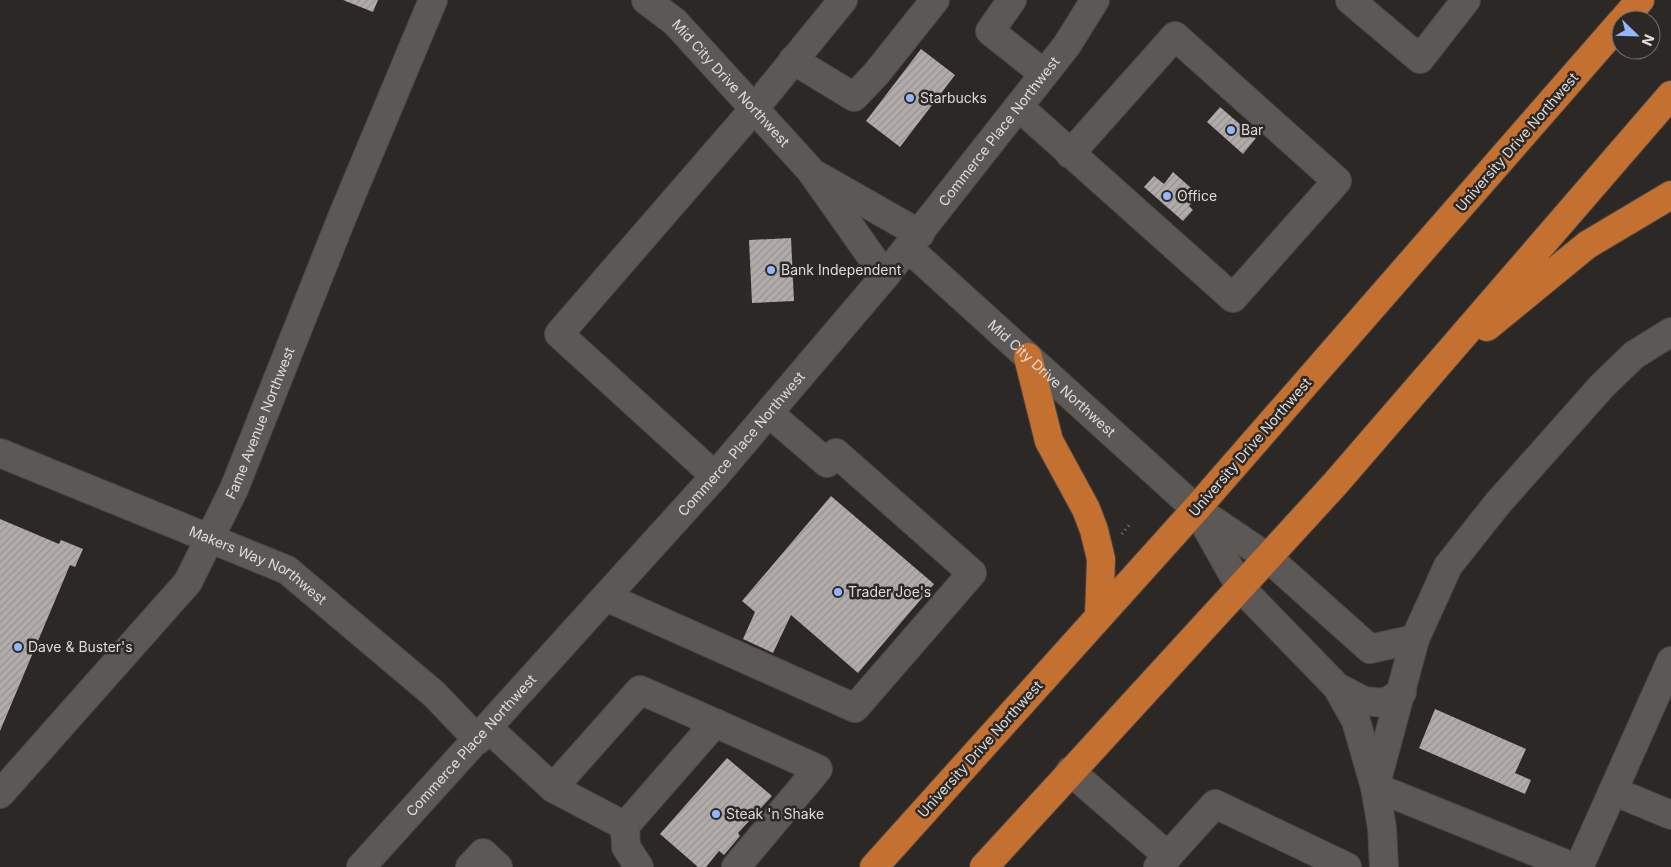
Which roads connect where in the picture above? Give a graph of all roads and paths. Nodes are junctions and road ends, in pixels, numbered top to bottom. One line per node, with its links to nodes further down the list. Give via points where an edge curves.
1 (433, 0): 31 (street, Fame Avenue Northwest, via 234,489)
2 (646, 0): 16 (street, Mid City Drive Northwest, via 675,22)
3 (843, 0): 12 (street)
4 (1012, 0): 13 (street, via 990,30)
5 (1095, 0): 13 (street, Commerce Place Northwest, via 1085,20)
6 (1350, 0): 7 (street, via 1420,59)
7 (1466, 0)
8 (1640, 0): 10 (highway, University Drive Northwest)
9 (933, 3): 12 (street, via 854,97)
10 (1631, 10)
11 (1611, 34): 28 (highway, University Drive Northwest)
12 (793, 60): 16 (street)
13 (1044, 74): 15 (street, Commerce Place Northwest)
14 (1671, 95): 24 (highway)
15 (1019, 107): 17 (street); 20 (street, Commerce Place Northwest)
16 (754, 109): 18 (street, Mid City Drive Northwest); 27 (street, via 559,334)
17 (1070, 154): 17 (street, via 1232,298 1337,181 1175,36)
18 (810, 171): 20 (street, Mid City Drive Northwest); 21 (street, Mid City Drive Northwest)
19 (1671, 195): 24 (highway, via 1587,246)
20 (914, 241): 21 (street, Commerce Place Northwest); 23 (street, Mid City Drive Northwest)
21 (886, 276): 25 (street, Commerce Place Northwest)
22 (1671, 332): 36 (street, via 1634,355 1602,386 1498,503 1448,566)
23 (1028, 357): 28 (street, Mid City Drive Northwest); 35 (highway, via 1048,442 1086,508 1094,530 1101,559)
24 (1431, 371): 32 (highway, via 1335,484)
25 (769, 413): 27 (street, Commerce Place Northwest); 34 (street, via 827,463 836,453 972,573 855,708)
26 (0, 453): 31 (street, Makers Way Northwest)
27 (715, 476): 34 (street, Commerce Place Northwest)
28 (1196, 509): 32 (street); 33 (street); 35 (highway, University Drive Northwest)
29 (1130, 524): 30 (path)
30 (1122, 534)
31 (209, 539): 41 (street, Makers Way Northwest, via 287,570); 46 (street, Fame Avenue Northwest, via 188,582)
32 (1267, 557): 33 (highway); 36 (street, via 1370,649)
33 (1240, 587): 38 (street); 42 (highway)
34 (606, 597): 41 (street, Commerce Place Northwest)
35 (1099, 616): 53 (highway, University Drive Northwest)
36 (1415, 639): 39 (street)
37 (1671, 662): 45 (street)
38 (1337, 687): 39 (street, via 1364,700 1386,703); 43 (street, via 1356,721)
39 (1402, 692): 43 (street)
40 (715, 722): 44 (street, via 640,690); 48 (street); 52 (street, via 818,769)
41 (483, 734): 44 (street, Makers Way Northwest); 50 (street, Commerce Place Northwest)
42 (1070, 771): 49 (street); 54 (highway)
43 (1375, 787): 56 (street); 57 (street)
44 (553, 788): 48 (street, Makers Way Northwest)
45 (1613, 791): 47 (street); 58 (street)
46 (0, 794)
47 (1671, 815)
48 (625, 826): 51 (street, via 626,846)
49 (1163, 861): 55 (street, via 1215,804)
50 (361, 867)
51 (639, 867)
52 (736, 867)
53 (874, 867)
54 (984, 867)
55 (1347, 867)
56 (1384, 867)
57 (1573, 867)
58 (1579, 867)

